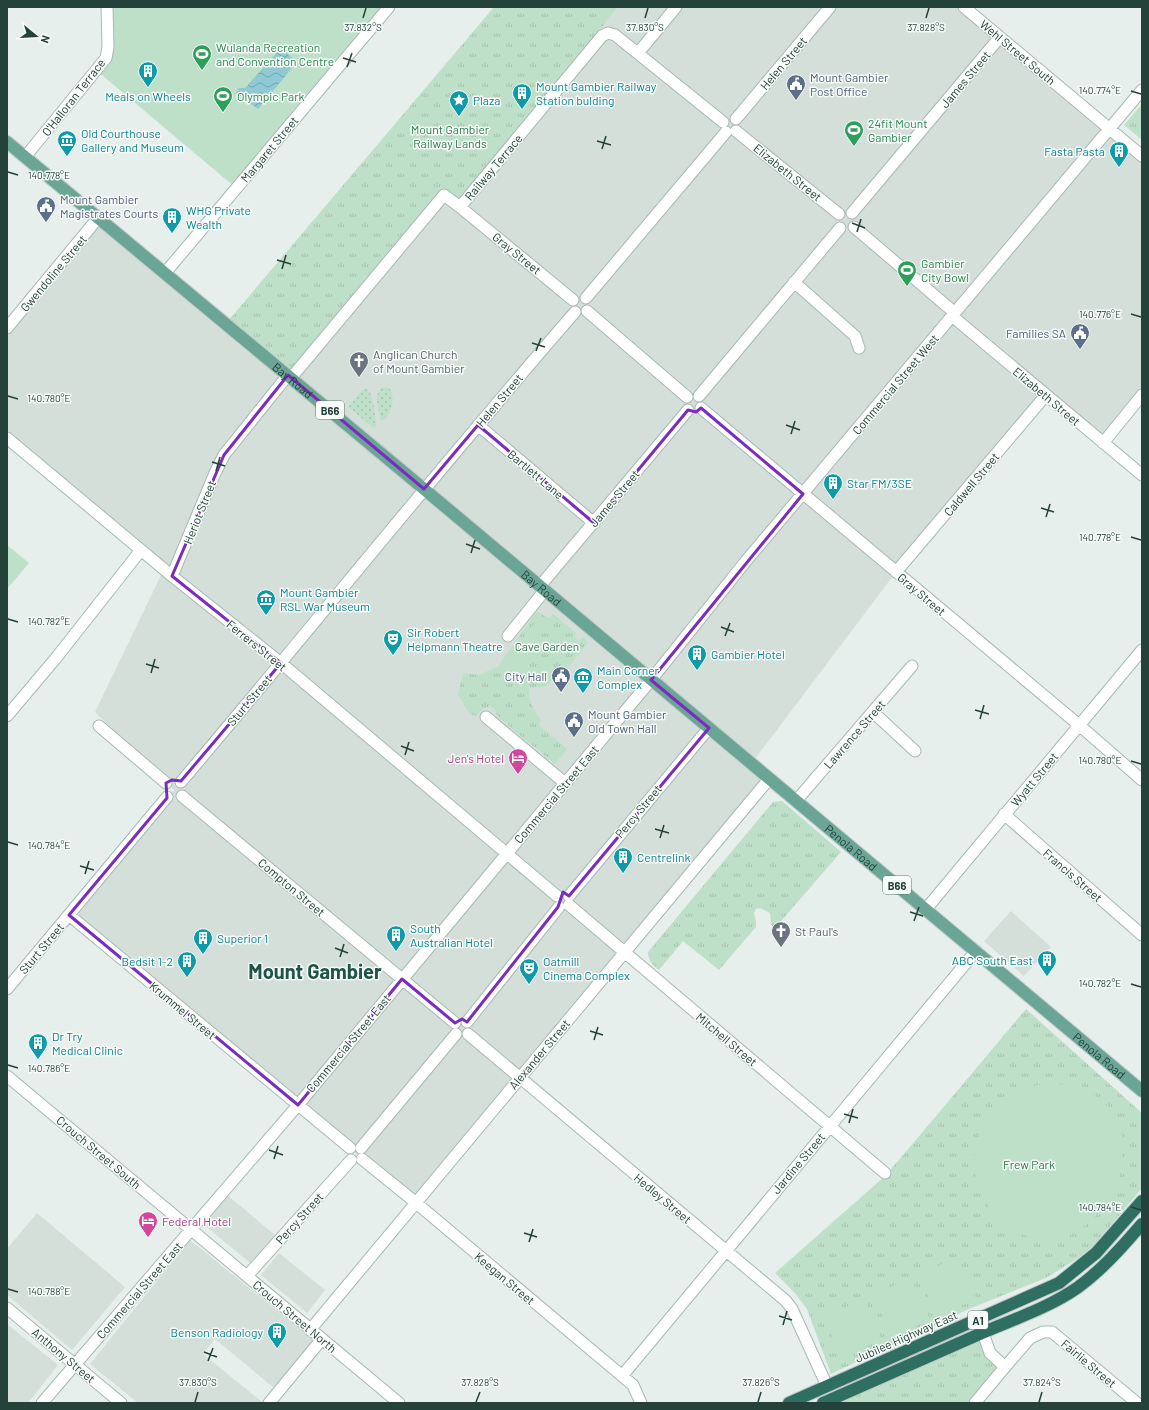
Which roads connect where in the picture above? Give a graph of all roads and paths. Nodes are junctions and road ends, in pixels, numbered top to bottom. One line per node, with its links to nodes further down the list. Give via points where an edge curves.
1 (107, 7): 13 (street, O'Halloran Terrace, via 106,58)
2 (389, 7): 20 (street, Margaret Street)
3 (676, 7): 7 (street)
4 (830, 7): 9 (street, Helen Street)
5 (964, 7): 6 (street, Wehl Street South)
6 (1000, 37): 10 (street, Wehl Street South); 15 (street, James Street)
7 (638, 53): 9 (street, Elizabeth Street); 14 (street, Railway Terrace, via 615,35 608,33 602,36)
8 (1142, 90): 10 (street, Commercial Street West)
9 (730, 126): 16 (street, Elizabeth Street); 22 (street, Helen Street)
10 (1109, 129): 12 (street, Wehl Street South); 26 (street, Commercial Street West)
11 (7, 142): 13 (main road, Bay Road / B66)
12 (1142, 156)
13 (25, 157): 17 (main road, Bay Road / B66)
14 (460, 207): 23 (street, Gray Street); 29 (street, Railway Terrace, via 444,195)
15 (852, 213): 16 (street, via 844,211); 18 (street, via 856,218)
16 (839, 214): 19 (street, via 837,220)
17 (98, 218): 20 (main road, Bay Road / B66); 27 (street, Gwendoline Street)
18 (854, 227): 19 (street, via 846,230); 26 (street, Elizabeth Street)
19 (840, 228): 21 (street)
20 (165, 273): 29 (main road, Bay Road / B66)
21 (794, 282): 28 (street, via 855,336); 32 (street)
22 (586, 298): 23 (street, via 578,297); 24 (street, via 589,303)
23 (574, 300): 25 (street, via 572,305)
24 (587, 311): 25 (street, via 580,314); 33 (street)
25 (575, 312): 36 (street, Helen Street)
26 (954, 315): 30 (street, Elizabeth Street); 41 (street, Commercial Street West)
27 (7, 328)
28 (859, 348)
29 (290, 376): 40 (main road, Bay Road / B66); 45 (street, Heriot Street, via 224,455)
30 (1046, 395): 38 (street, Elizabeth Street); 44 (street, Caldwell Street)
31 (1142, 395): 38 (street)
32 (699, 396): 33 (street, via 692,394); 34 (street, via 702,401)
33 (687, 397): 35 (street, via 685,405)
34 (700, 408): 35 (street, via 696,412); 41 (street, Gray Street)
35 (688, 410): 42 (street, James Street)
36 (478, 425): 40 (street, Helen Street); 42 (street, Bartlett Lane)
37 (7, 438): 43 (street, Ferrers Street)
38 (1103, 443): 39 (street, Elizabeth Street)
39 (1142, 475)
40 (424, 489): 46 (main road, Bay Road / B66); 49 (street, Sturt Street)
41 (803, 494): 44 (street, Gray Street); 51 (street, Commercial Street West)
42 (594, 523): 46 (street, James Street)
43 (141, 550): 45 (street, Ferrers Street); 53 (street)
44 (896, 572): 55 (street, Gray Street)
45 (172, 576): 49 (street, Ferrers Street)
46 (542, 588): 47 (street, James Street); 51 (main road, Bay Road / B66)
47 (508, 636)
48 (1142, 650): 55 (street, Wyatt Street)
49 (281, 663): 61 (street, Sturt Street); 68 (street, Ferrers Street)
50 (912, 666): 52 (street, Lawrence Street)
51 (651, 680): 57 (main road, Penola Road / B66); 63 (street, Commercial Street East)
52 (873, 712): 58 (street); 66 (street, Lawrence Street)
53 (7, 716)
54 (486, 717): 63 (street)
55 (1079, 725): 60 (street, Gray Street); 67 (street, Wyatt Street)
56 (100, 726): 62 (street)
57 (708, 728): 59 (main road, Penola Road / B66); 69 (street, Percy Street)
58 (915, 751)
59 (770, 779): 66 (main road, Penola Road / B66); 74 (street, Alexander Street)
60 (1142, 780)
61 (181, 782): 62 (street, via 175,779); 64 (street, via 184,787)
62 (166, 783): 65 (street, via 164,789)
63 (565, 783): 68 (street, Commercial Street East)
64 (182, 796): 65 (street, via 177,799); 75 (street, Compton Street)
65 (168, 797): 71 (street, Sturt Street)
66 (796, 801): 70 (main road, Penola Road / B66)
67 (1004, 814): 70 (street, Wyatt Street); 72 (street, Francis Street)
68 (506, 854): 69 (street, Mitchell Street); 75 (street, Commercial Street East)
69 (563, 901): 74 (street, Mitchell Street); 77 (street, Percy Street)
70 (926, 909): 73 (main road, Penola Road / B66)
71 (69, 915): 76 (street, Sturt Street); 83 (street, Krummel Street)
72 (1142, 935)
73 (976, 951): 82 (main road, Penola Road / B66); 84 (street, Jardine Street)
74 (625, 952): 81 (street, Alexander Street); 84 (street, Mitchell Street)
75 (402, 979): 78 (street); 83 (street, Commercial Street East)
76 (7, 989)
77 (467, 1022): 78 (street, via 462,1020); 79 (street, via 470,1029)
78 (456, 1028): 79 (street, via 461,1036); 85 (street, Percy Street)
79 (468, 1034): 81 (street, Hedley Street)
80 (7, 1076): 90 (street, Crouch Street South)
81 (520, 1077): 88 (street, Alexander Street); 91 (street, Hedley Street)
82 (1142, 1091)
83 (298, 1105): 85 (street, via 350,1148 348,1156); 90 (street, Commercial Street East)
84 (830, 1126): 86 (street, Mitchell Street); 91 (street, Jardine Street)
85 (358, 1156): 88 (street, Keegan Street); 92 (street, Percy Street)
86 (885, 1173)
87 (1142, 1201): 93 (highway, Jubilee Highway East / A1, via 1096,1253 1059,1283)
88 (415, 1202): 96 (street, Alexander Street); 103 (street, Keegan Street)
89 (1142, 1224): 94 (highway, A1, via 1119,1252 1097,1272 1078,1288)
90 (191, 1229): 92 (street, Crouch Street North); 101 (street, Commercial Street East)
91 (726, 1250): 103 (street, Jardine Street); 104 (street, Hedley Street, via 792,1309)
92 (247, 1276): 96 (street, Crouch Street North)
93 (1046, 1289): 94 (highway); 99 (highway, Jubilee Highway East / A1)
94 (1052, 1304): 97 (highway, A1)
95 (7, 1308): 101 (street, Anthony Street)
96 (310, 1330): 98 (street, Crouch Street North)
97 (982, 1333): 100 (highway, A1); 102 (street, via 990,1353)
98 (322, 1339): 107 (street); 108 (street, Crouch Street North)
99 (911, 1349): 100 (highway); 104 (highway, Jubilee Highway East / A1)
100 (916, 1362): 111 (highway, A1)
101 (75, 1365): 105 (street, Commercial Street East); 106 (street, Anthony Street)
102 (1004, 1367): 112 (street); 113 (street, Fairlie Street, via 1030,1338 1043,1332 1052,1332)
103 (622, 1376): 109 (street, Keegan Street, via 633,1385)
104 (827, 1386): 110 (highway, Jubilee Highway East / A1)
105 (42, 1403)
106 (121, 1403)
107 (269, 1403)
108 (399, 1403)
109 (641, 1403)
110 (789, 1403)
111 (824, 1403)
112 (975, 1403)
113 (1137, 1403)

